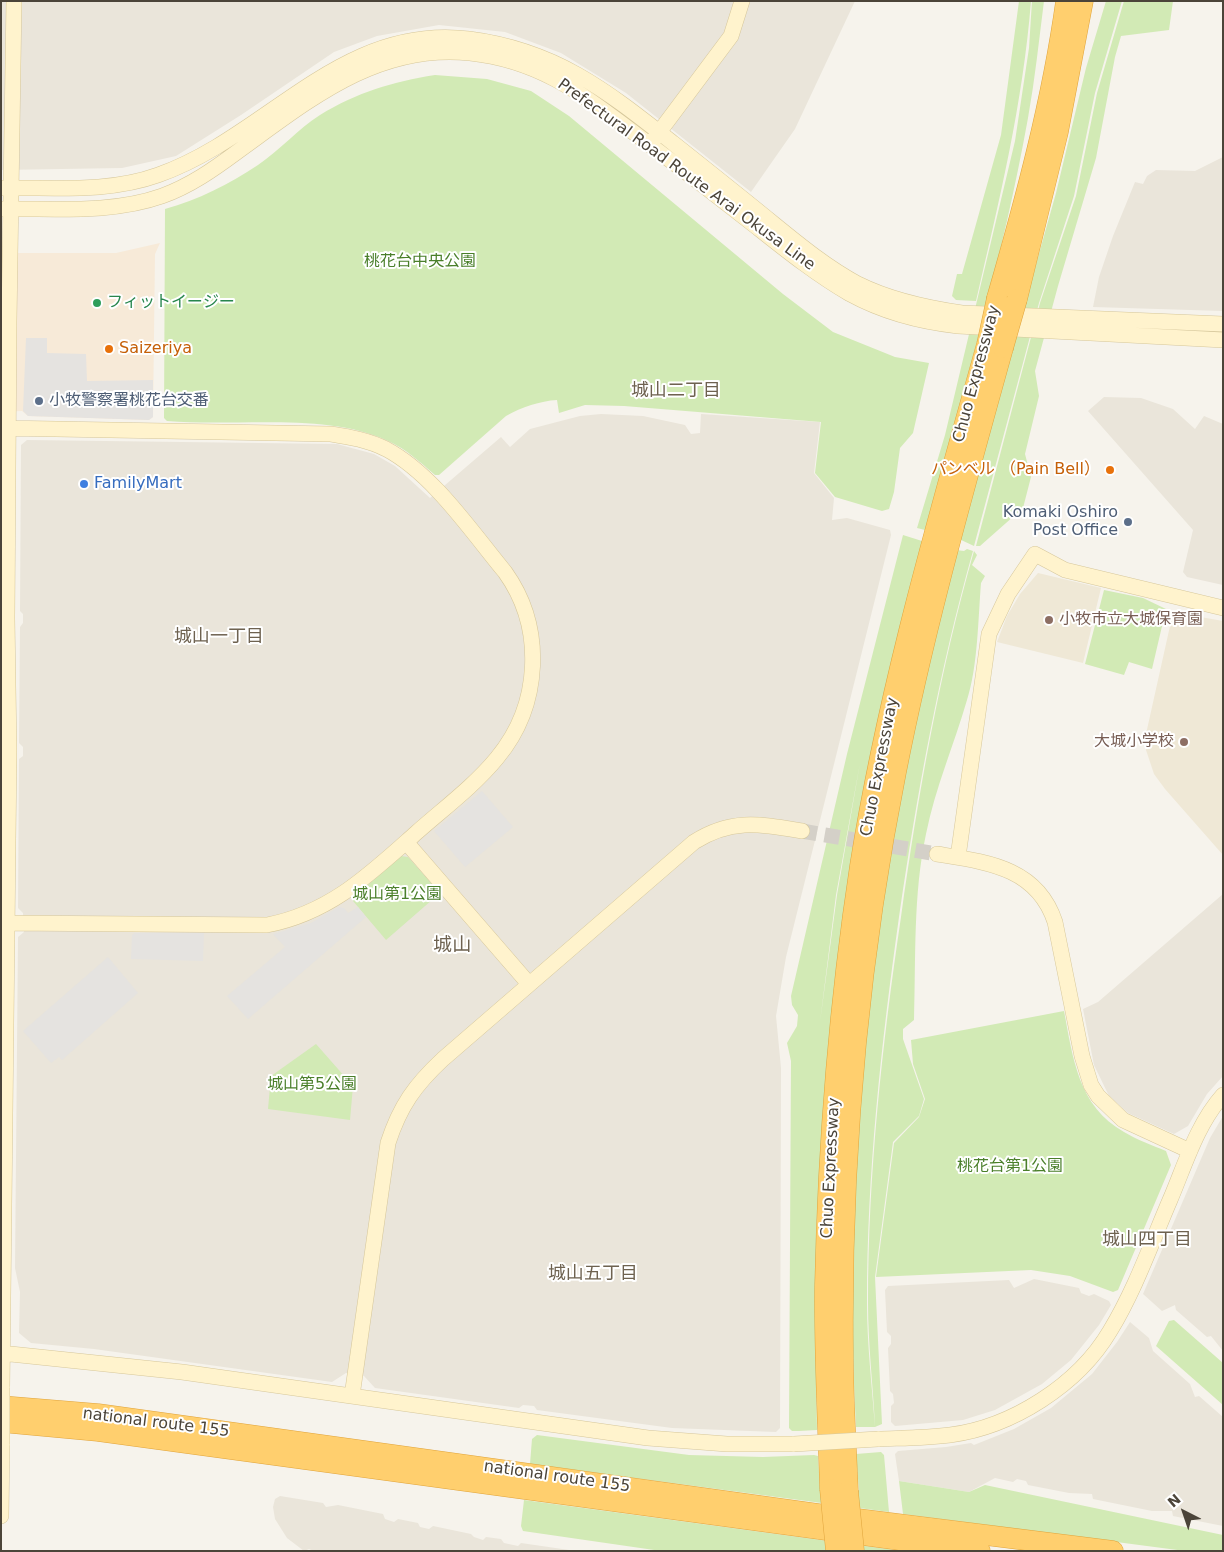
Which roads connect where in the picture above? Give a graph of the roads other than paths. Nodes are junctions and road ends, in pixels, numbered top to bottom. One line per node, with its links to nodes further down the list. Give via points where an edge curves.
1 (14, 1): 6 (street)
2 (742, 1): 5 (street, via 731,36)
3 (1066, 1): 8 (highway, Chuo Expressway)
4 (1083, 1): 8 (highway, Chuo Expressway, via 1058,132)
5 (654, 138): 6 (street, Prefectural Road Route Arai Okusa Line, via 597,84 539,55 486,42 441,38 395,44 358,56 199,157 157,176 89,189); 7 (street, Prefectural Road Route Arai Okusa Line, via 561,80 533,67 467,53 422,54 381,62 340,80 209,172 163,196 95,209); 9 (street, Prefectural Road Route Arai Okusa Line, via 813,255 857,283 882,294 962,313); 10 (street, Prefectural Road Route Arai Okusa Line, via 805,264 851,294 902,315 958,326)
6 (6, 188): 7 (street)
7 (6, 209): 11 (street)
8 (1007, 299): 27 (highway, Chuo Expressway, bridge, via 995,346 935,529 897,678 860,865 838,1052 828,1216 826,1305)
9 (1223, 324)
10 (1223, 340)
11 (5, 428): 13 (street); 15 (street, via 331,434 356,438 385,449 410,465 435,489 515,585 530,628 533,671 524,712 504,748 484,772)
12 (1223, 608): 17 (street, via 1065,570 1035,554 1004,601 989,634)
13 (5, 751): 18 (street)
14 (802, 831): 19 (street, via 760,824 710,832 681,852)
15 (406, 842): 18 (street, via 341,897 305,915 267,925); 19 (street)
16 (937, 854): 17 (street)
17 (958, 857): 21 (street, via 1008,869 1038,891 1055,922 1082,1056 1091,1085 1122,1120)
18 (6, 923): 22 (street)
19 (529, 984): 23 (street, via 427,1074 412,1090 394,1124 388,1143)
20 (1223, 1095): 21 (street, via 1203,1124)
21 (1190, 1152): 23 (street, bridge, via 1110,1332 1071,1378 1044,1398 996,1423 951,1435 794,1444 727,1444 648,1438)
22 (2, 1353): 23 (street, via 182,1372); 24 (street)
23 (352, 1396)
24 (2, 1397): 26 (street, bridge); 32 (highway, national route 155, via 98,1414 818,1514)
25 (1, 1422): 31 (highway, national route 155, via 98,1431)
26 (2, 1444): 28 (street)
27 (839, 1490): 29 (highway, Chuo Expressway, bridge); 30 (highway, Chuo Expressway, bridge)
28 (1, 1516)
29 (836, 1551)
30 (854, 1551)
31 (980, 1551)
32 (1113, 1551)

